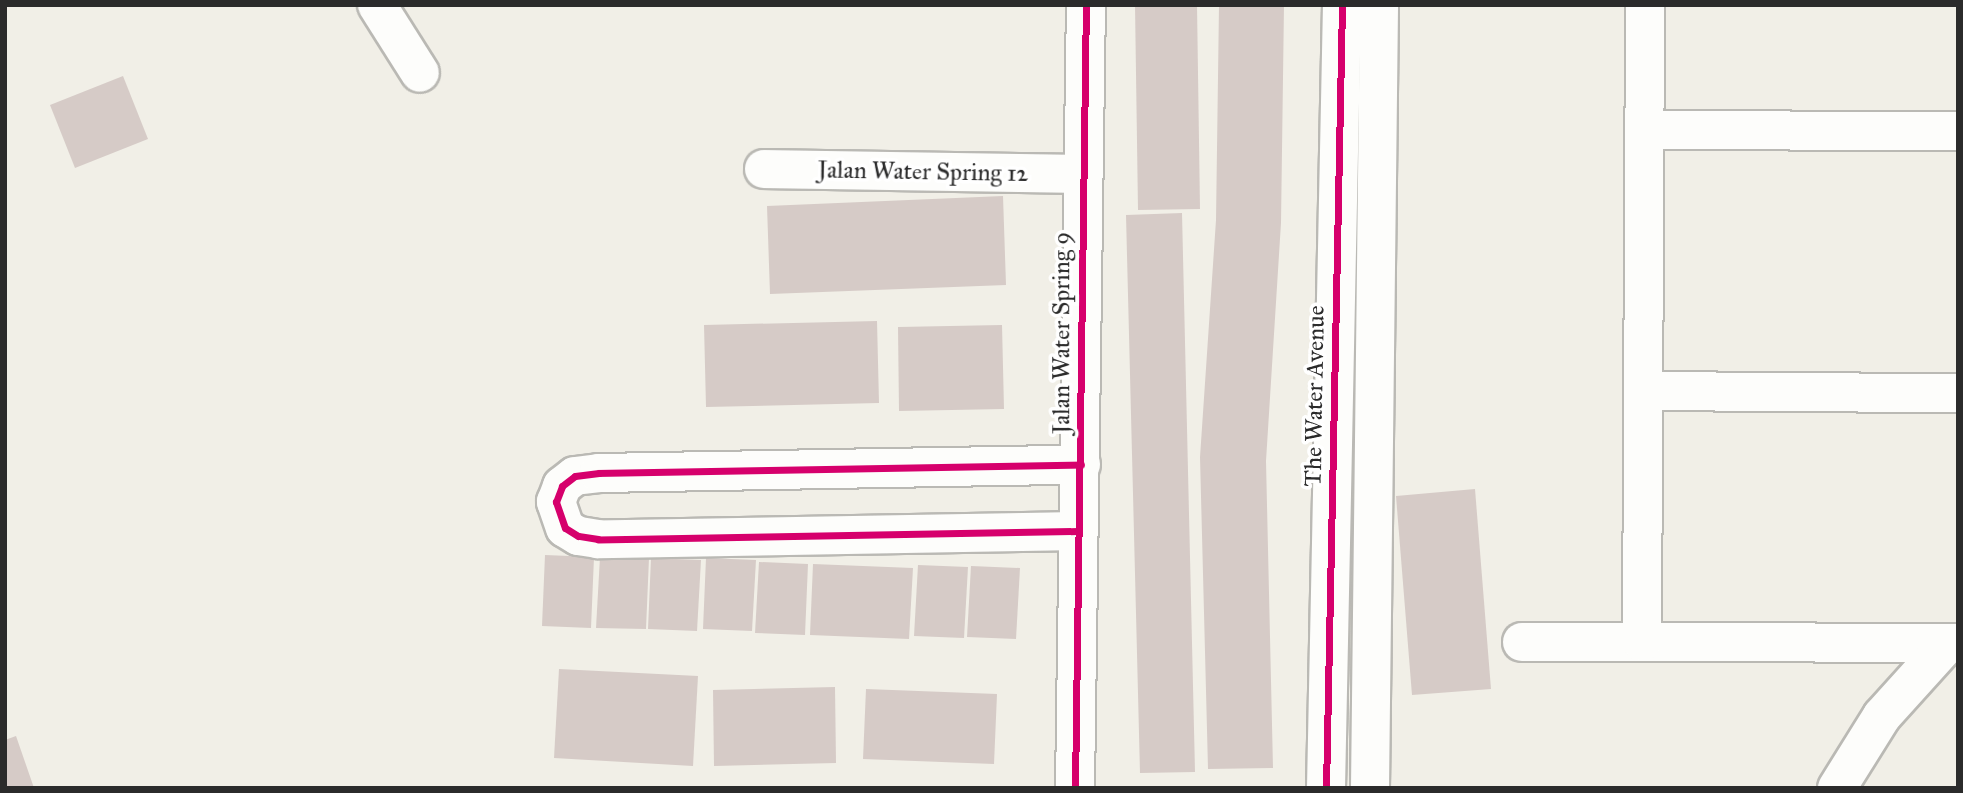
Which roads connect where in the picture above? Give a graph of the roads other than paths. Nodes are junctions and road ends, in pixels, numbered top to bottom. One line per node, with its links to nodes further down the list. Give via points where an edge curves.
1 (377, 5): 6 (street)
2 (1086, 5): 10 (street, Jalan Water Spring 9)
3 (1342, 5): 19 (street, The Water Avenue)
4 (1379, 5): 20 (street)
5 (1645, 5): 7 (street)
6 (420, 72)
7 (1644, 130): 8 (street); 11 (street)
8 (1958, 131)
9 (764, 169): 10 (street, Jalan Water Spring 12)
10 (1081, 174): 13 (street, Jalan Water Spring 9)
11 (1643, 391): 12 (street); 16 (street)
12 (1958, 393)
13 (1081, 465): 14 (street, Jalan Water Spring 9); 14 (street, via 599,473 575,476 562,486 556,502 565,528 598,540)
14 (1078, 531): 18 (street, Jalan Water Spring 9)
15 (1522, 642): 16 (street)
16 (1642, 642): 17 (street)
17 (1953, 643): 21 (street, via 1882,716)
18 (1075, 788)
19 (1326, 788)
20 (1370, 788)
21 (1837, 788)

